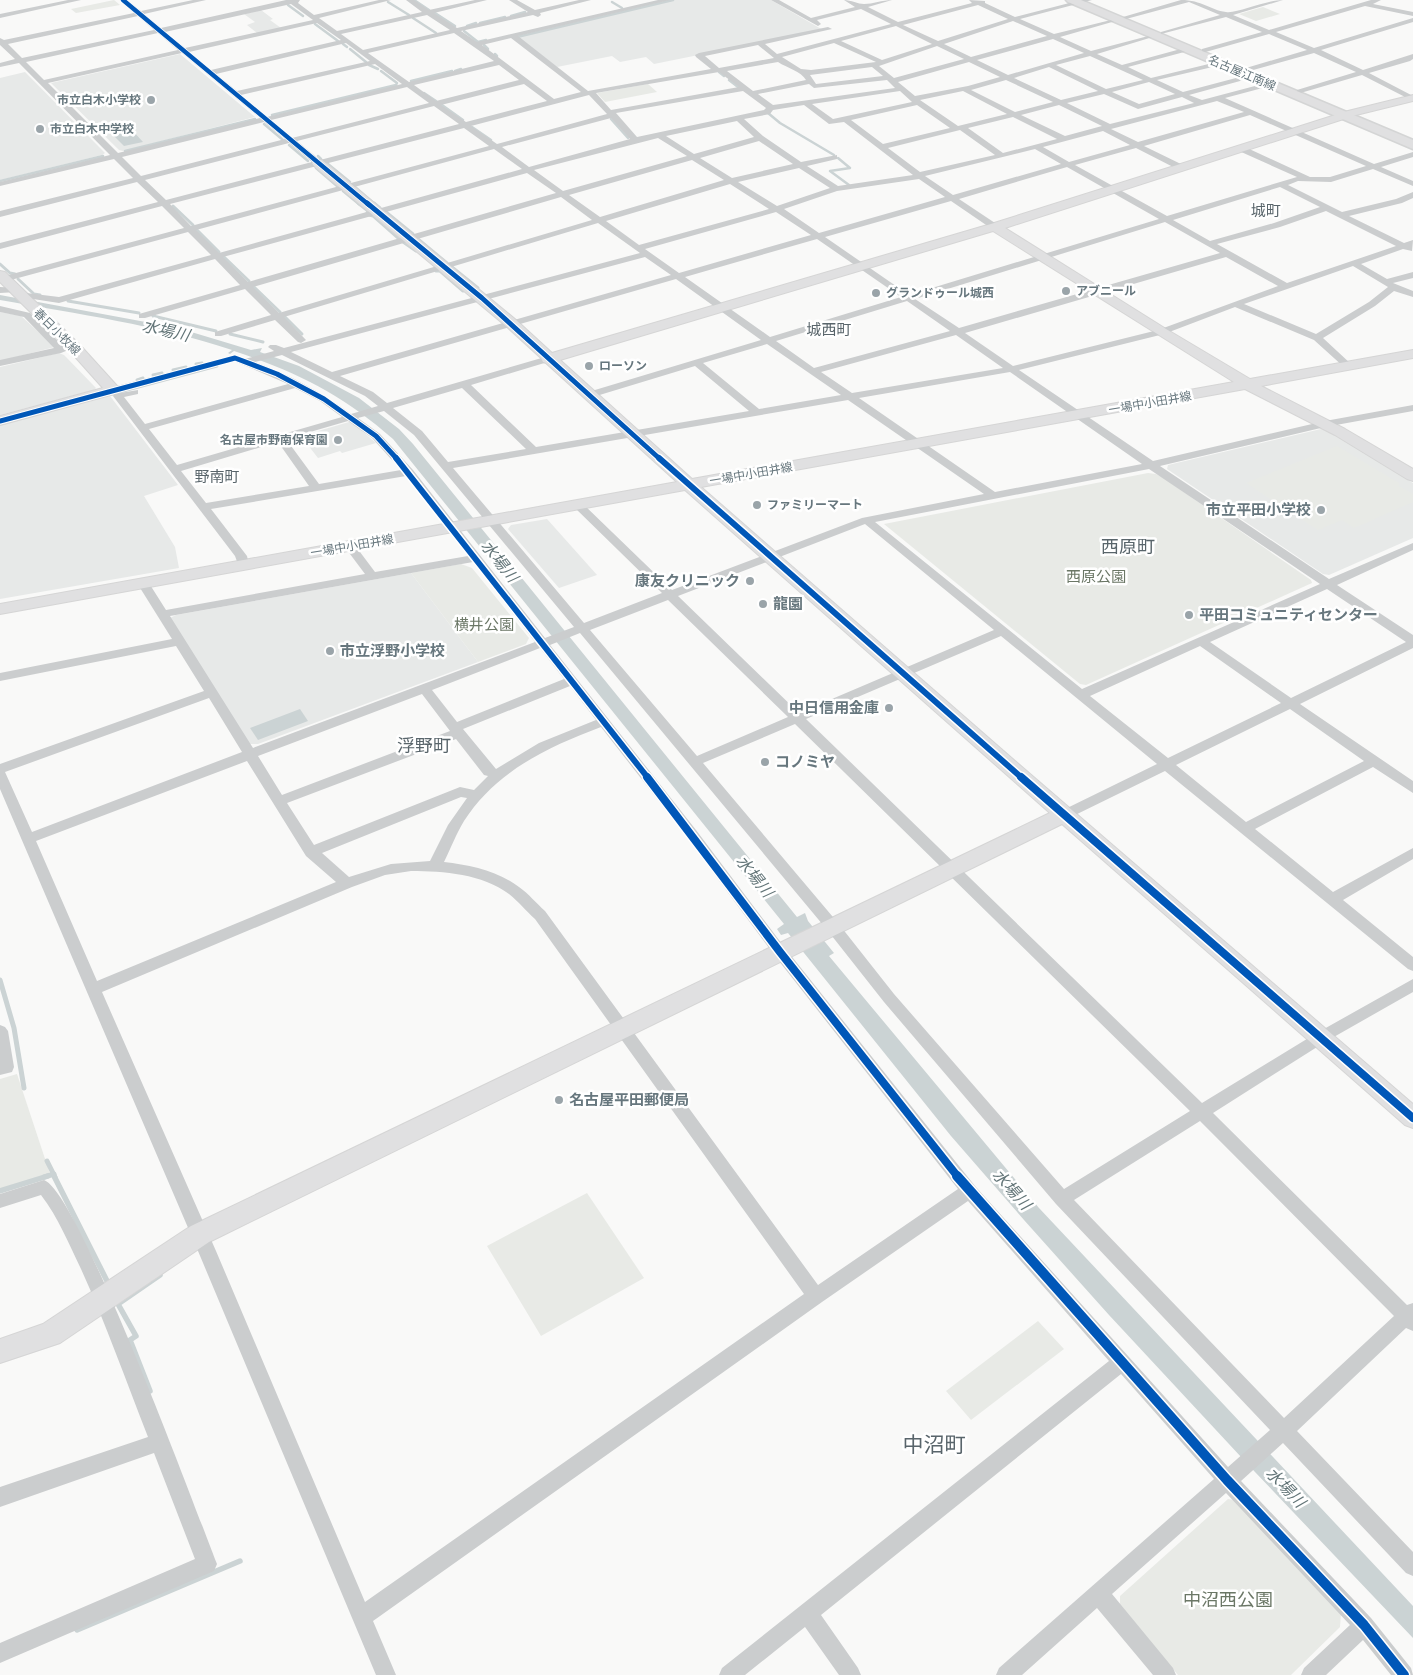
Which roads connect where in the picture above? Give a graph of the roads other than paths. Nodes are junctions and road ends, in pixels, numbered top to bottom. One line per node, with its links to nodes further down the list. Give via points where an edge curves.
1 (78, 0): 34 (street)
2 (123, 0): 31 (street)
3 (204, 0): 31 (street)
4 (303, 0): 19 (street)
5 (388, 0): 36 (street)
6 (409, 0): 29 (street)
7 (484, 0): 29 (street)
8 (512, 0): 30 (street)
9 (588, 0): 30 (street)
10 (667, 0): 27 (street)
11 (788, 0): 20 (street)
12 (847, 0): 26 (street)
13 (889, 0): 26 (street)
14 (990, 0): 21 (street)
15 (1189, 0): 33 (street); 35 (street)
16 (1280, 0): 33 (street)
17 (1344, 0): 24 (street)
18 (1378, 0): 24 (street)
19 (291, 1): 36 (street); 44 (street)
20 (776, 1): 38 (street)
21 (975, 1): 37 (street); 40 (street)
22 (1082, 1): 35 (main road, 名古屋江南線); 37 (street)
23 (620, 4): 27 (street)
24 (1364, 4): 28 (street); 45 (street)
25 (1413, 5): 28 (street)
26 (861, 7): 38 (street); 40 (street)
27 (628, 9): 41 (street)
28 (1401, 11): 32 (street)
29 (428, 12): 43 (street); 46 (street)
30 (534, 13): 41 (street); 43 (street)
31 (139, 14): 44 (street); 53 (street)
32 (1413, 14)
33 (1227, 15): 45 (street); 47 (street)
34 (0, 16)
35 (1121, 18): 47 (main road, 名古屋江南線); 49 (street)
36 (316, 19): 46 (street); 59 (street)
37 (1013, 19): 49 (street); 56 (street)
38 (810, 20): 42 (street)
39 (1413, 20): 58 (street)
40 (896, 24): 50 (street); 56 (street)
41 (556, 26): 48 (street)
42 (828, 29): 50 (street); 54 (street)
43 (456, 30): 55 (street); 61 (street)
44 (158, 31): 59 (street); 65 (street)
45 (1270, 32): 58 (street); 60 (street)
46 (335, 33): 52 (street)
47 (1158, 34): 57 (main road, 名古屋江南線); 60 (main road, 名古屋江南線); 62 (street)
48 (513, 36): 55 (street); 92 (street)
49 (1054, 37): 62 (street); 66 (street)
50 (843, 38): 51 (street)
51 (834, 40): 63 (street); 69 (street, via 859,53 867,53)
52 (347, 41): 61 (street); 75 (street)
53 (1, 42): 65 (street)
54 (758, 43): 63 (street); 74 (street, via 699,55)
55 (476, 44): 68 (street)
56 (937, 44): 66 (street); 69 (street)
57 (1185, 49): 70 (main road, 名古屋江南線); 73 (street)
58 (1315, 50): 77 (street); 78 (street)
59 (183, 51): 75 (street); 82 (street)
60 (1204, 51): 77 (main road, 名古屋江南線)
61 (362, 52): 67 (street)
62 (1091, 53): 72 (street); 73 (street)
63 (780, 58): 74 (street); 76 (street)
64 (1411, 59): 78 (street)
65 (22, 60): 71 (street); 82 (street)
66 (970, 60): 79 (street); 80 (street)
67 (376, 62): 85 (street); 93 (street)
68 (500, 62): 83 (street); 85 (street)
69 (877, 63): 76 (street); 80 (street)
70 (1218, 63): 77 (main road, 名古屋江南線); 81 (street)
71 (0, 65)
72 (1050, 65): 79 (street); 90 (street)
73 (1121, 67): 81 (street)
74 (719, 70): 87 (street); 92 (street)
75 (209, 72): 93 (street)
76 (805, 72): 84 (street)
77 (1249, 73): 86 (main road, 名古屋江南線); 91 (main road, 名古屋江南線); 95 (street)
78 (1361, 73): 91 (street); 97 (street)
79 (1006, 78): 89 (street); 103 (street)
80 (890, 80): 84 (street, via 814,86); 88 (street)
81 (1152, 80): 90 (street); 95 (street)
82 (44, 82): 129 (street)
83 (525, 82): 99 (street); 101 (street)
84 (810, 82): 94 (street)
85 (408, 84): 101 (street); 110 (street)
86 (1267, 84): 96 (street); 108 (main road, 名古屋江南線)
87 (745, 88): 94 (street); 106 (street)
88 (901, 89): 98 (street); 102 (street)
89 (964, 89): 98 (street); 107 (street)
90 (1107, 92): 95 (street, via 1138,107); 103 (street)
91 (1300, 92): 108 (main road, 名古屋江南線)
92 (588, 93): 99 (street); 106 (street)
93 (236, 94): 110 (street)
94 (753, 94): 104 (street)
95 (1181, 94): 100 (street)
96 (1218, 98): 100 (street); 105 (street)
97 (1412, 99): 108 (street)
98 (916, 101): 111 (street); 114 (street)
99 (553, 102): 112 (street)
100 (1199, 102): 113 (street)
101 (435, 104): 112 (street); 120 (street)
102 (807, 104): 104 (street); 111 (street, via 832,122)
103 (1060, 104): 107 (street); 113 (street)
104 (771, 108): 109 (street, via 767,112)
105 (1249, 113): 115 (street); 122 (street)
106 (612, 114): 121 (street); 125 (street)
107 (1016, 115): 114 (street); 118 (street)
108 (1348, 115): 115 (street); 119 (main road, 名古屋江南線); 123 (main road, 名古屋江南線)
109 (738, 118): 116 (street); 117 (street)
110 (266, 119): 120 (street); 129 (street)
111 (844, 119): 126 (street)
112 (465, 125): 125 (street); 133 (street)
113 (1105, 127): 118 (street); 122 (street)
114 (960, 128): 126 (street); 130 (street)
115 (1294, 132): 127 (street); 136 (street)
116 (659, 136): 121 (street); 131 (street)
117 (760, 138): 131 (street); 134 (street)
118 (1062, 138): 124 (street)
119 (1413, 139)
120 (292, 140): 133 (street); 140 (street)
121 (635, 140): 138 (street)
122 (1138, 145): 135 (street); 137 (street)
123 (1413, 145)
124 (1034, 146): 130 (street); 135 (street)
125 (495, 147): 138 (street); 146 (street)
126 (883, 147): 139 (street)
127 (1242, 148): 137 (street); 141 (street)
128 (1413, 154): 136 (street)
129 (116, 155): 140 (street); 143 (street)
130 (1002, 156): 139 (street)
131 (692, 157): 142 (street); 149 (street)
132 (834, 157): 134 (street)
133 (318, 163): 146 (street); 152 (street)
134 (800, 165): 142 (street); 147 (street)
135 (1066, 165): 148 (street); 151 (street)
136 (1375, 167): 141 (street, via 1332,180); 145 (street)
137 (1182, 168): 148 (street)
138 (528, 170): 149 (street); 155 (street)
139 (920, 175): 147 (street); 151 (street)
140 (140, 179): 152 (street); 156 (street)
141 (1311, 180): 144 (street, via 1298,179)
142 (731, 181): 154 (street); 159 (street)
143 (0, 184)
144 (1280, 184): 153 (street); 158 (street)
145 (1413, 184)
146 (347, 186): 155 (street); 161 (street)
147 (836, 189): 154 (street)
148 (1112, 190): 158 (street); 160 (street)
149 (562, 194): 159 (street); 163 (street)
150 (1413, 195): 157 (street)
151 (951, 198): 160 (street); 162 (street)
152 (164, 203): 161 (street); 165 (street)
153 (1326, 208): 157 (street); 164 (street)
154 (777, 209): 162 (street); 167 (street)
155 (377, 212): 163 (street); 169 (street)
156 (0, 214)
157 (1342, 215): 166 (street)
158 (1164, 219): 164 (street); 170 (street)
159 (599, 220): 167 (street); 173 (street)
160 (995, 227): 170 (street); 172 (street)
161 (189, 228): 169 (street); 176 (street)
162 (816, 236): 172 (street); 175 (street)
163 (409, 238): 173 (street); 178 (street)
164 (1208, 244): 168 (street)
165 (0, 246)
166 (1410, 247): 171 (street)
167 (642, 250): 175 (street); 183 (street)
168 (1226, 254): 179 (street); 181 (street)
169 (217, 256): 178 (street); 180 (street, via 58,300)
170 (1041, 256): 181 (street); 184 (street)
171 (1354, 263): 177 (street); 179 (street)
172 (862, 266): 184 (street); 186 (street)
173 (443, 267): 183 (street); 189 (street)
174 (1413, 275): 177 (street)
175 (677, 276): 186 (street); 190 (street)
176 (1, 281): 180 (street, 春日小牧線)
177 (1390, 284): 182 (street); 194 (street, via 1372,304)
178 (246, 285): 188 (street); 189 (street)
179 (1285, 286): 185 (street)
180 (17, 292): 197 (street, 春日小牧線)
181 (1098, 292): 191 (street); 192 (street)
182 (1413, 294)
183 (478, 296): 190 (street); 195 (street); 198 (street)
184 (907, 298): 191 (street); 196 (street)
185 (1235, 304): 192 (street); 194 (street)
186 (723, 307): 196 (street); 200 (street)
187 (0, 309): 197 (street, via 27,315)
188 (142, 316)
189 (277, 316): 193 (street); 195 (street)
190 (511, 324): 200 (street); 207 (street)
191 (957, 332): 205 (street); 206 (street)
192 (1161, 332): 205 (street); 210 (street)
193 (218, 334)
194 (1317, 338): 204 (street)
195 (301, 340): 198 (street, via 273,347)
196 (769, 341): 203 (street); 206 (street)
197 (68, 348): 202 (street); 211 (street, 春日小牧線)
198 (279, 353): 201 (street); 207 (street)
199 (1412, 355): 204 (street, 一場中小田井線)
200 (548, 359): 209 (street); 212 (street)
201 (250, 361): 208 (street); 211 (street, via 235,358); 221 (street, via 118,396)
202 (0, 363)
203 (697, 363): 212 (street); 216 (street)
204 (1348, 366): 210 (street, 一場中小田井線)
205 (1012, 369): 213 (street); 217 (street)
206 (813, 371): 213 (street)
207 (332, 375): 214 (street, via 369,394)
208 (298, 384): 218 (street); 221 (street)
209 (464, 384): 214 (street); 225 (street)
210 (1249, 384): 217 (street, 一場中小田井線); 220 (street)
211 (113, 390): 219 (street)
212 (589, 395): 222 (street)
213 (850, 397): 216 (street); 224 (street)
214 (385, 407): 218 (street); 227 (street, via 418,433)
215 (1413, 408): 220 (street)
216 (757, 414): 222 (street)
217 (1079, 415): 224 (street, 一場中小田井線); 226 (street)
218 (353, 417): 223 (street); 230 (street, via 376,436)
219 (0, 421)
220 (1325, 424): 226 (street); 229 (street)
221 (142, 428): 228 (street)
222 (632, 434): 225 (street); 231 (street)
223 (280, 438): 228 (street); 232 (street)
224 (918, 444): 231 (street, 一場中小田井線); 233 (street)
225 (534, 451): 227 (street)
226 (1151, 465): 233 (street); 246 (street)
227 (446, 466): 237 (street)
228 (175, 469): 235 (street)
229 (1409, 471)
230 (409, 472): 232 (street); 238 (street)
231 (689, 485): 234 (street, 一場中小田井線); 241 (street)
232 (316, 488): 235 (street)
233 (992, 495): 236 (street)
234 (578, 505): 237 (street, 一場中小田井線); 247 (street)
235 (204, 507): 243 (street, via 241,556)
236 (866, 520): 241 (street); 251 (street)
237 (490, 521): 238 (street, 一場中小田井線); 250 (street)
238 (456, 527): 239 (street, 一場中小田井線); 242 (street)
239 (350, 546): 243 (street, 一場中小田井線); 244 (street)
240 (1413, 546): 246 (street)
241 (770, 556): 247 (street); 256 (street)
242 (474, 558): 244 (street); 253 (street)
243 (242, 565): 245 (street, 一場中小田井線)
244 (371, 576): 249 (street)
245 (143, 583): 248 (street, 一場中小田井線); 249 (street)
246 (1328, 584): 254 (street); 255 (street)
247 (669, 594): 250 (street); 263 (street)
248 (0, 609)
249 (162, 614): 252 (street)
250 (579, 628): 253 (street); 268 (street)
251 (1003, 631): 256 (street); 261 (street)
252 (180, 641): 257 (street); 260 (street)
253 (544, 642): 258 (street); 259 (street)
254 (1202, 642): 261 (street); 262 (street)
255 (1413, 642): 262 (street)
256 (902, 674): 263 (street); 276 (street)
257 (0, 677)
258 (571, 681): 264 (street); 265 (street)
259 (424, 688): 265 (street); 266 (street)
260 (211, 693): 266 (street); 270 (street)
261 (1083, 694): 269 (street)
262 (1290, 702): 267 (street); 269 (street)
263 (797, 719): 268 (street); 282 (street)
264 (603, 722): 272 (street, via 534,749); 286 (street)
265 (456, 731): 272 (street, via 489,772); 275 (street)
266 (249, 755): 275 (street); 278 (street)
267 (1374, 761): 273 (street); 277 (street)
268 (694, 762): 285 (street)
269 (1166, 764): 276 (street); 277 (street)
270 (0, 769)
271 (0, 774): 278 (street)
272 (498, 775): 274 (street)
273 (1413, 788)
274 (476, 796): 279 (street, via 460,792); 281 (street, via 453,829)
275 (279, 801): 279 (street)
276 (1064, 815): 282 (street); 292 (street)
277 (1245, 828): 284 (street)
278 (28, 839): 289 (street)
279 (311, 852): 283 (street)
280 (1413, 853): 284 (street)
281 (435, 866): 283 (street, via 399,868); 290 (street, via 478,873 512,888 540,915)
282 (951, 870): 285 (street); 294 (street)
283 (346, 883): 289 (street)
284 (1333, 899): 287 (street)
285 (830, 929): 286 (street); 297 (street)
286 (784, 951): 290 (street); 296 (street)
287 (1413, 965)
288 (1413, 985): 292 (street)
289 (93, 989): 299 (street)
290 (622, 1029): 299 (street); 300 (street)
291 (0, 1031): 293 (street, via 6,1068)
292 (1320, 1038): 294 (street); 295 (street)
293 (0, 1069)
294 (1200, 1112): 297 (street); 302 (street)
295 (1413, 1118)
296 (969, 1191): 300 (street); 304 (street)
297 (1062, 1199): 305 (street)
298 (0, 1201): 301 (street, via 44,1187 72,1232)
299 (200, 1234): 301 (street); 312 (street)
300 (816, 1296): 312 (street)
301 (103, 1299): 303 (street, via 51,1334); 306 (street)
302 (1411, 1317): 305 (street)
303 (0, 1351)
304 (1122, 1362): 307 (street); 311 (street)
305 (1279, 1434): 307 (street); 309 (street)
306 (159, 1442): 308 (street); 314 (street, via 207,1564)
307 (1232, 1476): 310 (street); 313 (street)
308 (0, 1497)
309 (1413, 1566)
310 (1099, 1594): 318 (street); 319 (street)
311 (807, 1613): 316 (street); 317 (street)
312 (362, 1617): 315 (street)
313 (1364, 1625): 320 (street); 321 (street)
314 (0, 1652)
315 (386, 1675)
316 (729, 1675)
317 (851, 1675)
318 (1006, 1675)
319 (1166, 1675)
320 (1311, 1675)
321 (1404, 1675)

